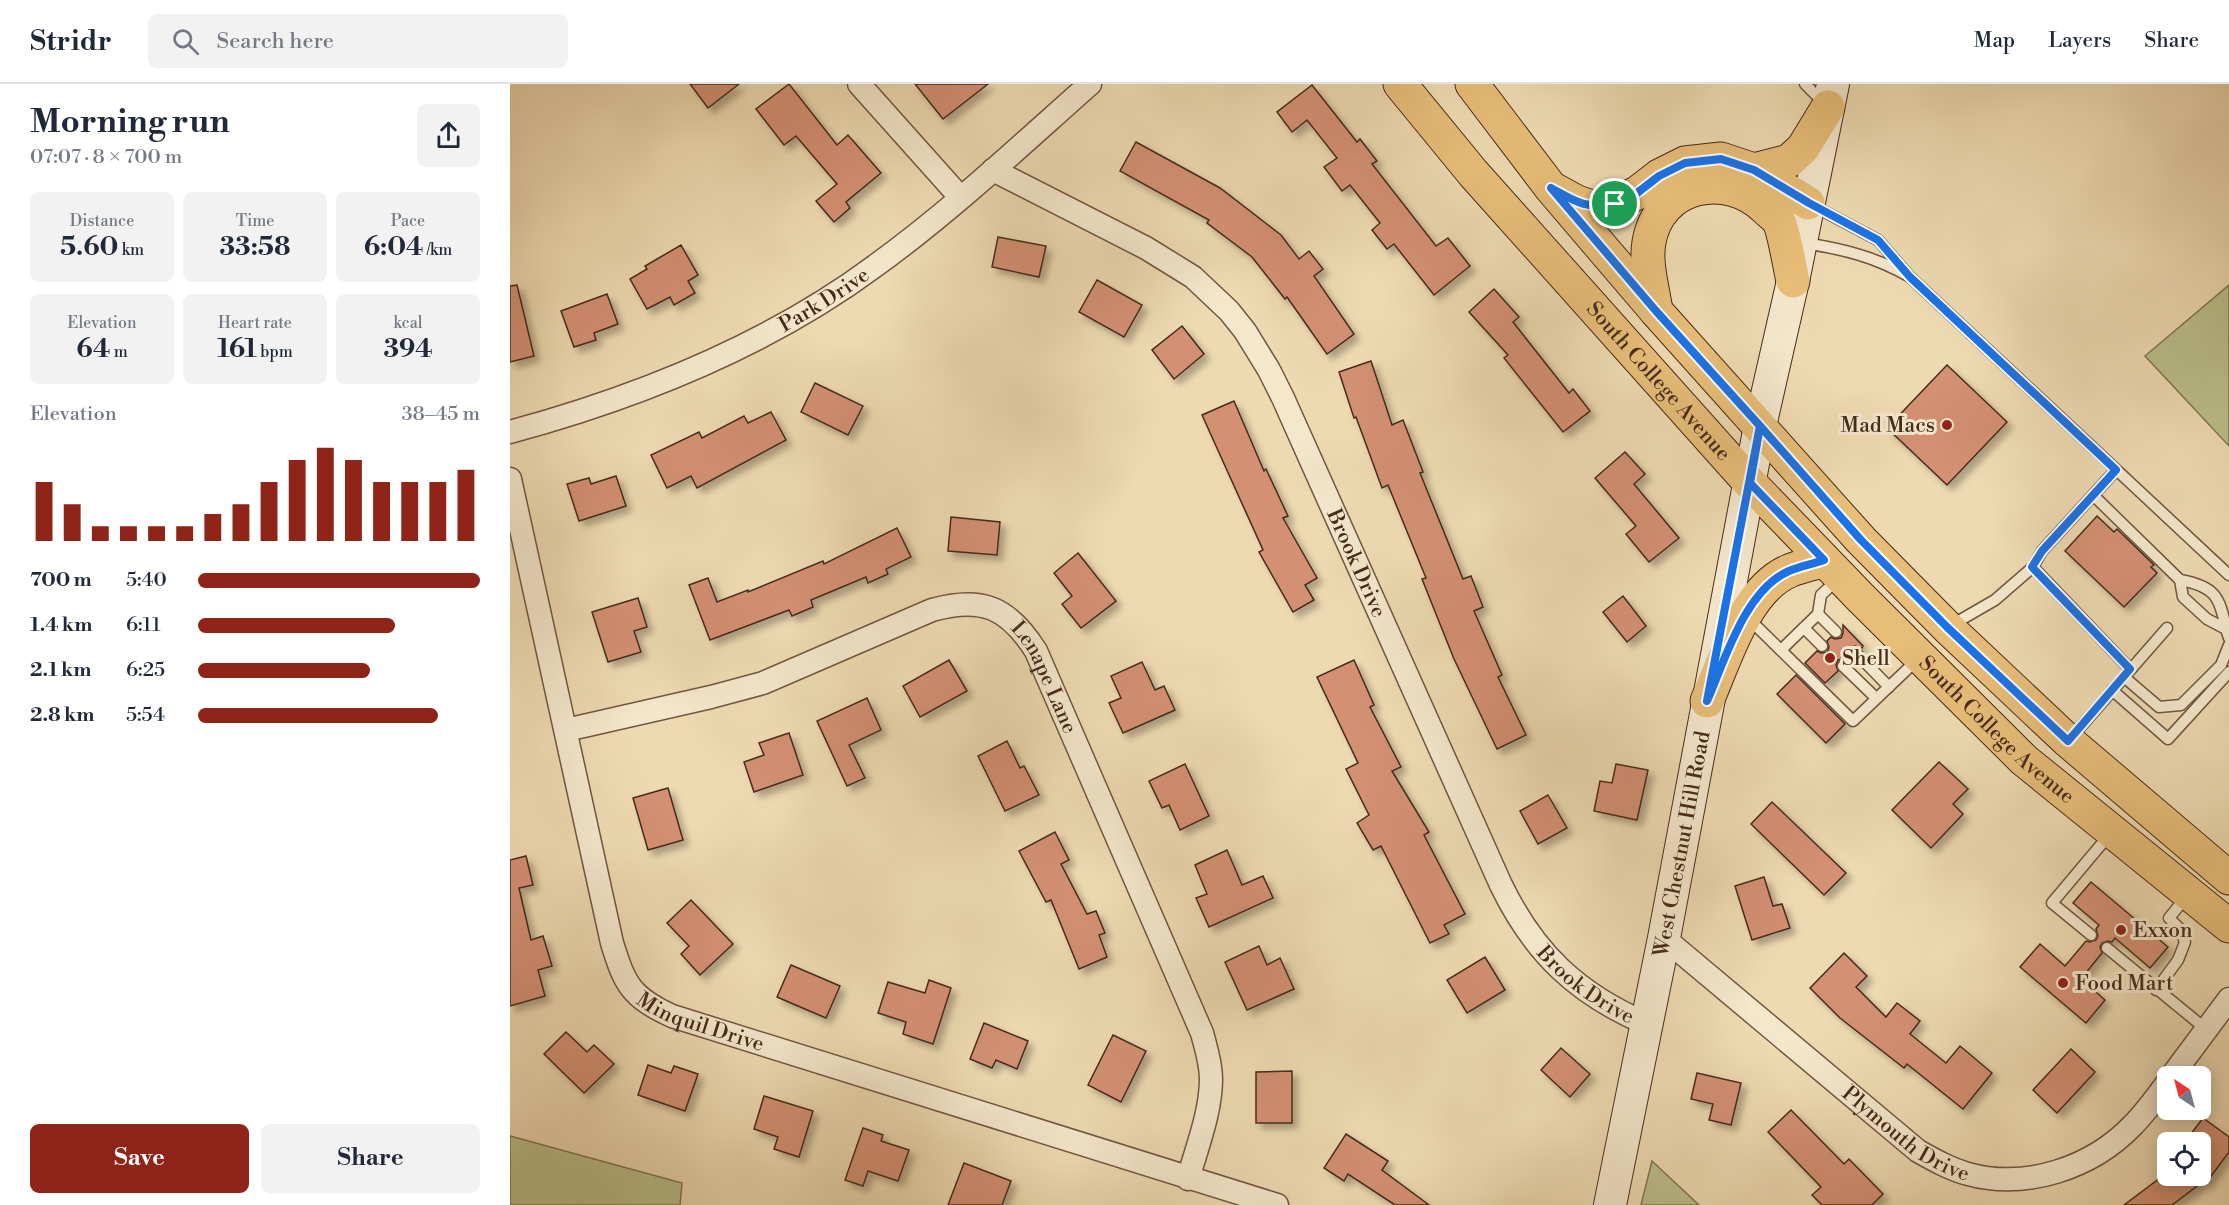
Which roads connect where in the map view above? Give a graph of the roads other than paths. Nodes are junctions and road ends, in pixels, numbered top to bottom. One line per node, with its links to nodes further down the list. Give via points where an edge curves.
1 (859, 84): 10 (street)
2 (1090, 84): 7 (street, Park Drive)
3 (1400, 84): 20 (main road, South College Avenue, via 1473,173)
4 (1472, 84): 9 (main road, South College Avenue)
5 (1805, 84): 6 (lane)
6 (1831, 96): 8 (main road, via 1803,148 1789,161); 11 (street, West Chestnut Hill Road)
7 (993, 170): 10 (street, Park Drive); 56 (street, Brook Drive, via 1170,261 1212,294 1245,331 1283,398 1511,905 1536,944 1569,977 1607,1004)
8 (1754, 170): 9 (main road, via 1721,159 1685,163 1615,204 1592,207); 11 (main road)
9 (1551, 188): 15 (main road, South College Avenue)
10 (960, 197): 17 (street, Park Drive, via 875,267 757,338 632,394)
11 (1809, 203): 12 (street, West Chestnut Hill Road); 13 (lane, via 1878,240)
12 (1801, 242): 13 (lane, via 1887,263); 14 (street, West Chestnut Hill Road)
13 (1910, 277): 18 (lane)
14 (1793, 280): 15 (main road, via 1779,222 1758,201 1728,187 1706,187 1684,193 1668,203 1658,218 1647,258); 16 (street, West Chestnut Hill Road)
15 (1656, 311): 16 (main road, South College Avenue)
16 (1760, 426): 20 (street, West Chestnut Hill Road); 29 (main road, South College Avenue, via 1861,540)
17 (510, 432)
18 (2116, 470): 21 (lane); 24 (lane)
19 (510, 479): 45 (street, Minquil Drive)
20 (1750, 483): 23 (main road, South College Avenue); 44 (street, West Chestnut Hill Road)
21 (2094, 496): 22 (lane); 25 (lane)
22 (2032, 567): 29 (lane, via 1995,600); 40 (lane)
23 (1832, 568): 26 (lane); 27 (main road, via 1788,572 1763,590); 37 (main road, South College Avenue)
24 (2229, 575)
25 (2180, 580): 32 (lane, via 2183,597); 32 (lane, via 2202,584 2222,603)
26 (1818, 614): 28 (lane); 31 (lane)
27 (1745, 615): 35 (lane); 44 (main road)
28 (1804, 628): 34 (lane); 35 (lane)
29 (1948, 628): 46 (main road, South College Avenue)
30 (2168, 628): 40 (lane)
31 (1836, 632)
32 (2228, 634)
33 (2229, 645): 40 (lane, via 2221,664 2181,705 2159,707)
34 (1822, 646)
35 (1781, 650): 43 (lane, via 1853,721)
36 (1856, 653): 41 (lane)
37 (1920, 657): 41 (lane); 47 (main road, South College Avenue, via 2024,760)
38 (1843, 666): 43 (lane)
39 (2229, 672): 42 (lane, via 2168,739)
40 (2127, 673): 42 (lane)
41 (1889, 687): 43 (lane)
42 (2112, 690): 46 (lane)
43 (1876, 698)
44 (1707, 701): 52 (street, West Chestnut Hill Road)
45 (566, 730): 60 (street, Minquil Drive, via 612,943 624,979 635,994 672,1016); 60 (street, Lenape Lane, via 763,683 954,604 972,603 1017,623 1036,651 1202,1033 1210,1069 1209,1101)
46 (2068, 741): 48 (main road, South College Avenue)
47 (2112, 832): 49 (main road, South College Avenue); 51 (lane, via 2052,903)
48 (2229, 878)
49 (2189, 893): 50 (main road, South College Avenue); 54 (lane, via 2169,918 2180,929 2185,942 2178,960)
50 (2229, 926)
51 (2091, 935)
52 (1664, 938): 56 (street, West Chestnut Hill Road); 59 (street, Plymouth Drive, via 1918,1151 1968,1174 2028,1179 2057,1172 2110,1146)
53 (2107, 948): 54 (lane)
54 (2156, 990): 57 (lane)
55 (2229, 999): 57 (street)
56 (1647, 1024): 62 (street, West Chestnut Hill Road)
57 (2207, 1030): 58 (street)
58 (2179, 1066)
59 (2157, 1096)
60 (1188, 1179): 61 (street, Minquil Drive)
61 (1277, 1205)
62 (1610, 1205)

